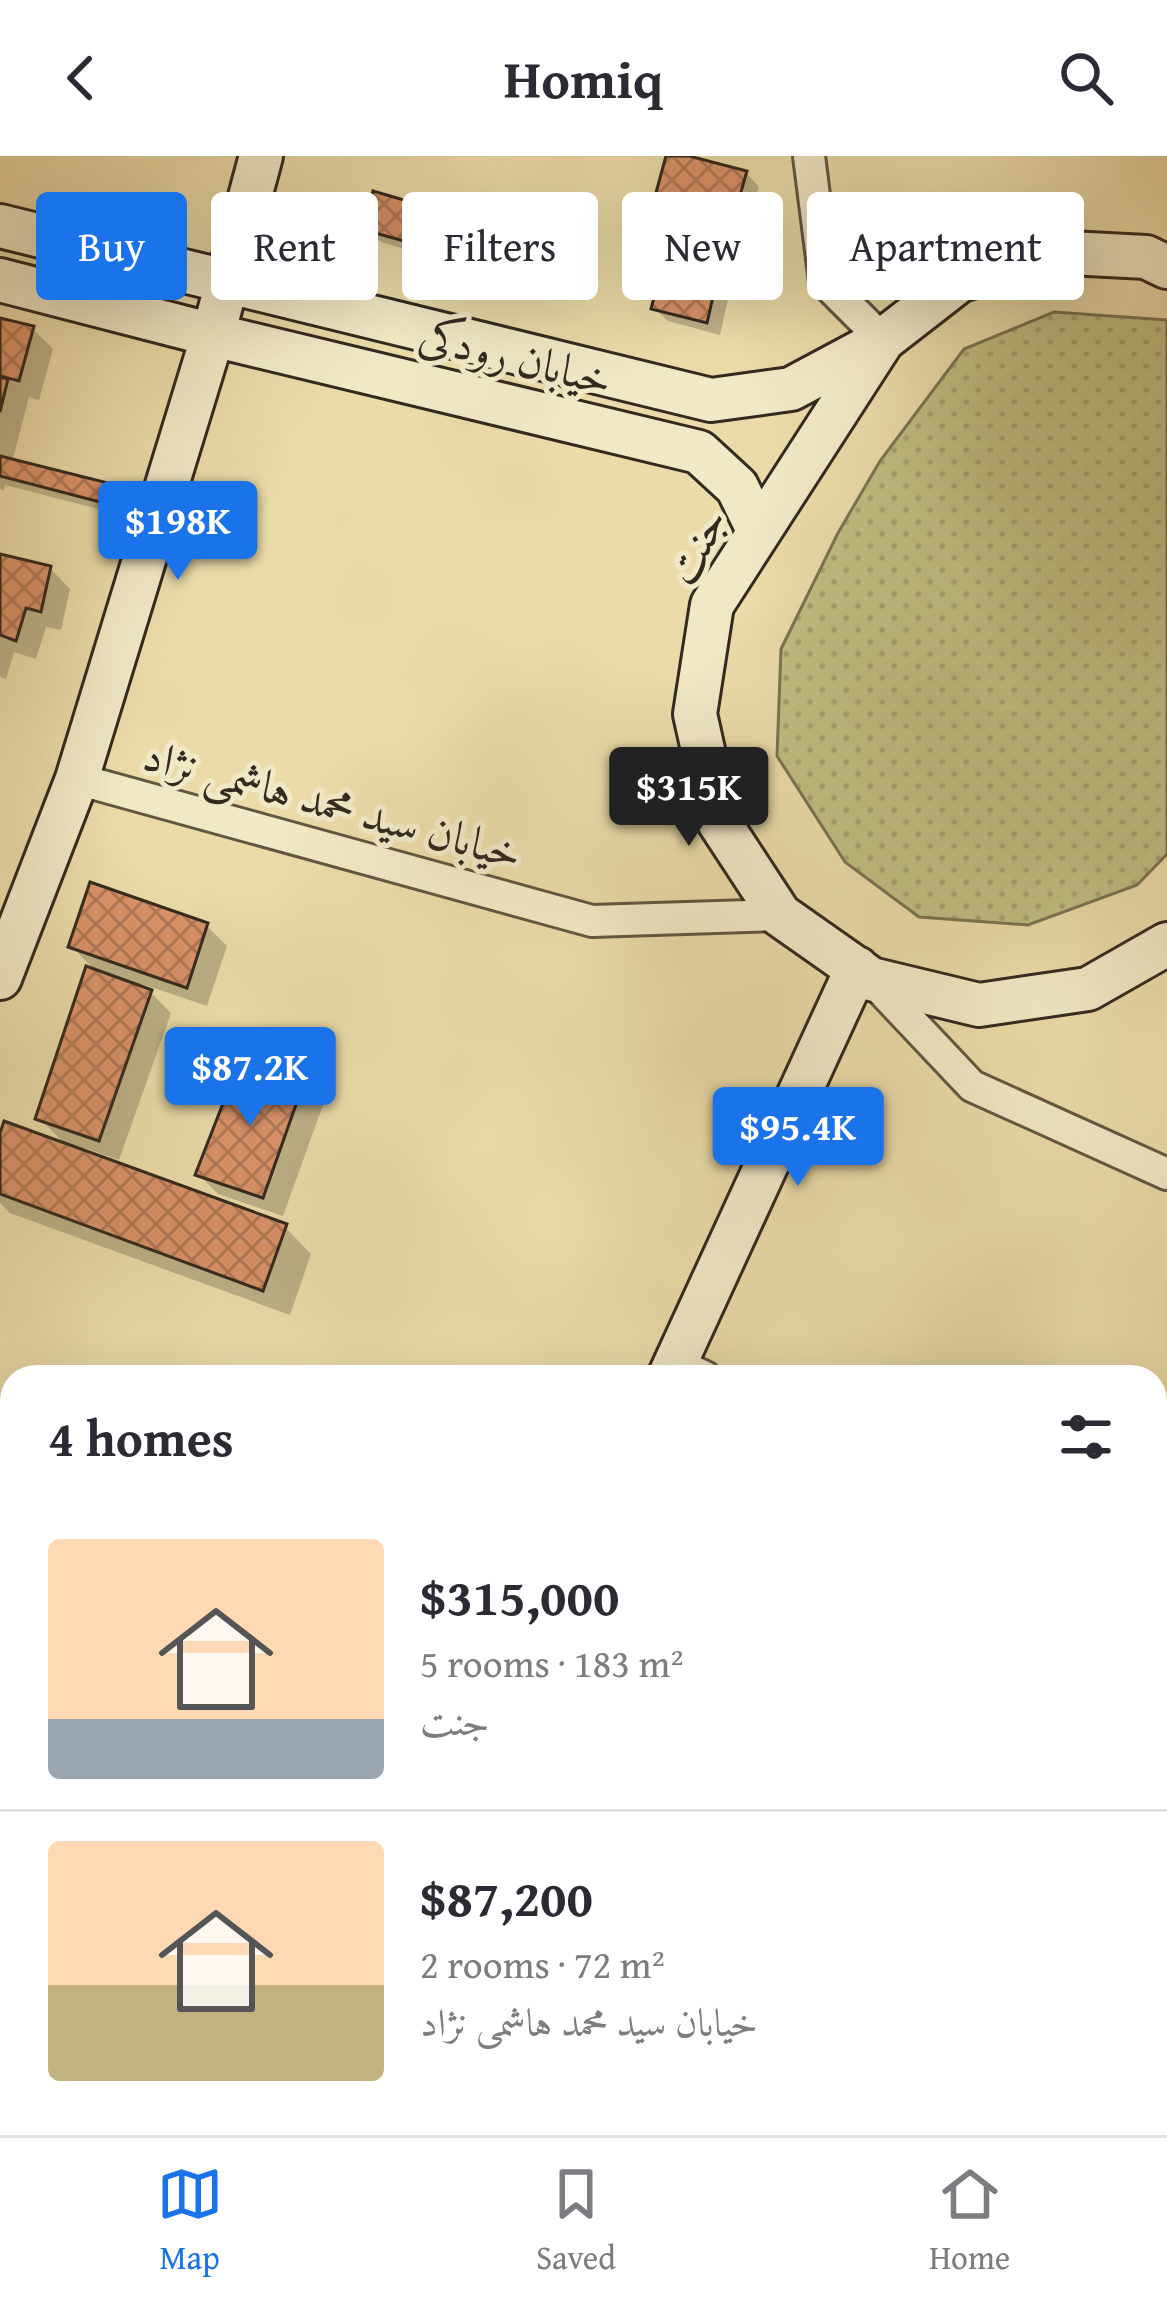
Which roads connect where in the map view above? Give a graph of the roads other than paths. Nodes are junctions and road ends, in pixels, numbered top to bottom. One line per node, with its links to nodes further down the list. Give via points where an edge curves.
1 (260, 156): 3 (street)
2 (809, 156): 11 (street, via 825,282)
3 (251, 192)
4 (0, 226): 7 (street, خیابان رودکی)
5 (1167, 266): 11 (street, جنت, via 1146,257 1050,252 959,280)
6 (0, 280): 10 (street, خیابان رودکی)
7 (211, 280)
8 (223, 300): 10 (street)
9 (294, 300): 11 (street, خیابان رودکی, via 711,400 791,389)
10 (213, 335): 12 (street, خیابان رودکی, via 699,452 737,487); 13 (street)
11 (883, 340): 12 (street, جنت)
12 (759, 532): 14 (street, جنت, via 712,605 695,714 718,822)
13 (77, 779): 14 (street, خیابان سید محمد هاشمی نژاد, via 592,921); 17 (street)
14 (780, 915): 16 (street, جنت)
15 (1167, 944): 16 (street, جنت, via 1088,989 979,1005)
16 (864, 974): 18 (street, via 972,1086); 19 (street)
17 (0, 978)
18 (1167, 1174)
19 (686, 1365)

